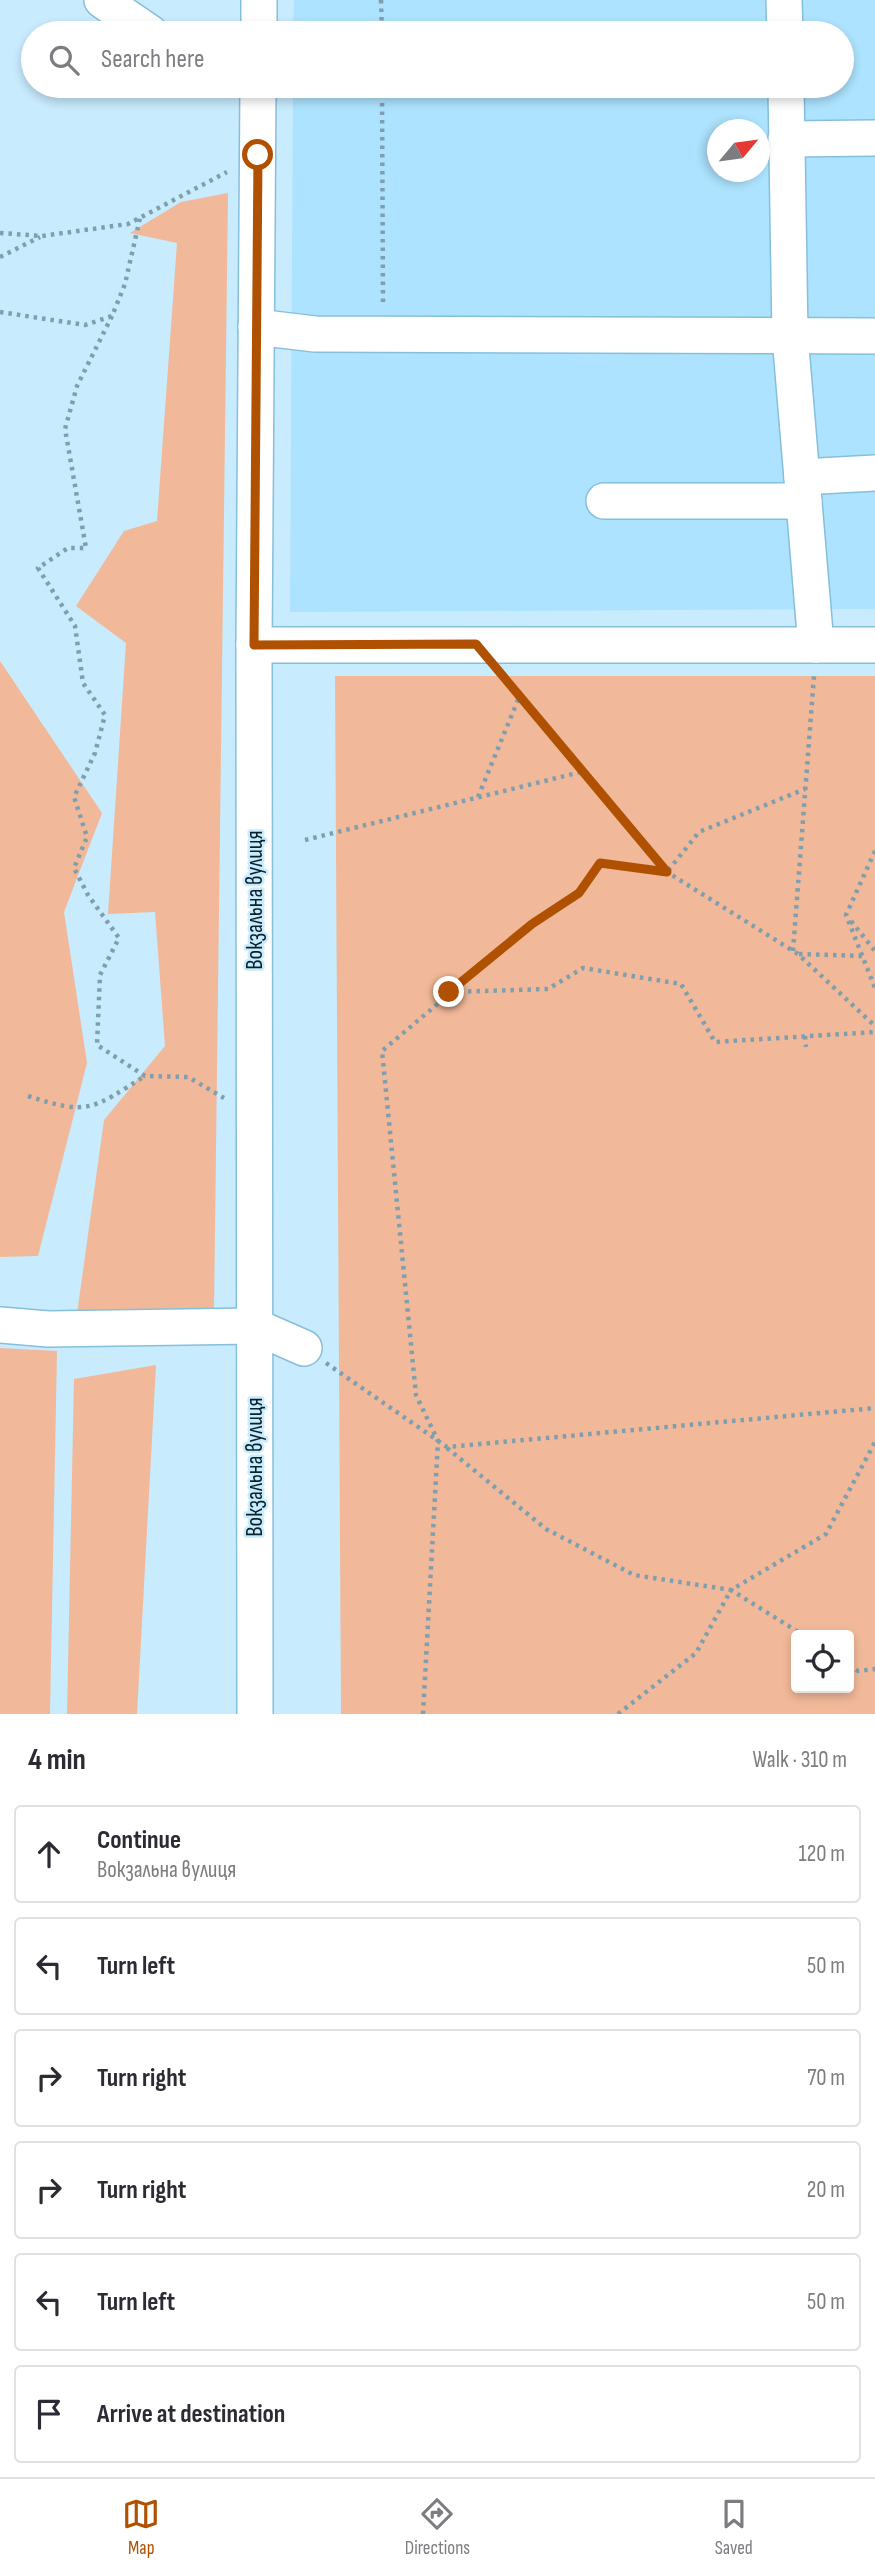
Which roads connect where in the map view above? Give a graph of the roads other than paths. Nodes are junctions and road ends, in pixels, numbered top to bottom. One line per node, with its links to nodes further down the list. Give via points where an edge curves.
1 (259, 0): 5 (street)
2 (784, 0): 6 (street)
3 (108, 2): 4 (street)
4 (134, 21)
5 (259, 21)
6 (785, 21)
7 (258, 98): 11 (street, Вокзальна вулиця)
8 (786, 98): 10 (street)
9 (875, 138): 10 (street)
10 (786, 139): 12 (street)
11 (256, 327): 12 (street, via 315,334); 17 (street, Вокзальна вулиця)
12 (790, 336): 13 (street); 15 (street)
13 (875, 336)
14 (875, 473): 15 (street)
15 (803, 489): 16 (street); 18 (street)
16 (604, 502)
17 (254, 645): 18 (street); 21 (street, Вокзальна вулиця)
18 (816, 645): 19 (street)
19 (875, 645)
20 (0, 1325): 21 (street, via 48,1329)
21 (254, 1326): 22 (street); 23 (street, Вокзальна вулиця)
22 (304, 1348)
23 (254, 1714)

